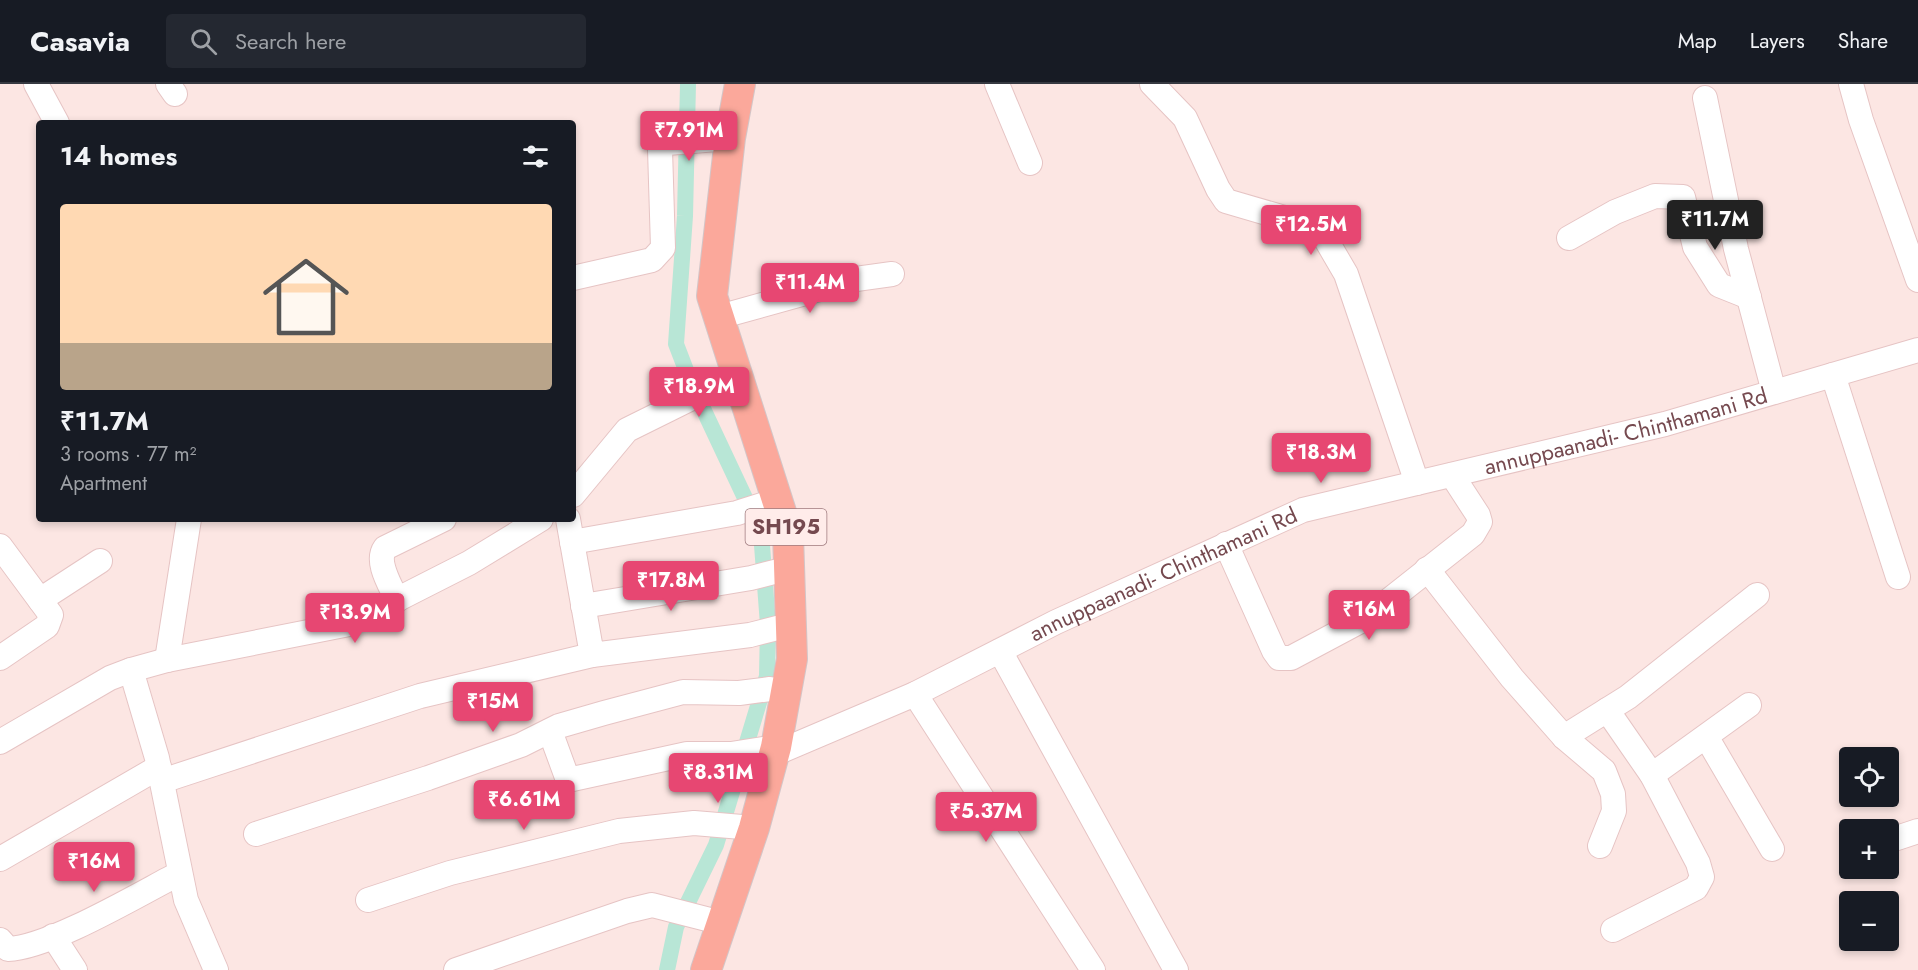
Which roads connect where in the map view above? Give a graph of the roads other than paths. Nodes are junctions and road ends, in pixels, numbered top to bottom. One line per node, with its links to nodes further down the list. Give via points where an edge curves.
1 (36, 84): 7 (street)
2 (740, 84): 8 (main road, SH195)
3 (997, 84): 9 (street)
4 (1152, 84): 22 (street, via 1185,118 1226,201 1305,224 1325,238 1346,274)
5 (1851, 84): 13 (street)
6 (1705, 98): 14 (street)
7 (55, 120)
8 (718, 139): 12 (street, via 667,143 660,149 663,248 659,255 652,260); 15 (main road, SH195, via 712,296)
9 (1030, 163)
10 (1569, 238): 14 (street, via 1615,212 1655,196 1683,197 1695,248 1719,285)
11 (892, 274): 15 (street, via 856,279)
12 (576, 277)
13 (1918, 280)
14 (1749, 297): 19 (street)
15 (719, 317): 17 (main road, SH195)
16 (1918, 350): 18 (street, annuppaanadi- Chinthamani Rd)
17 (738, 375): 21 (street, via 627,430); 23 (main road, SH195)
18 (1833, 375): 19 (street, annuppaanadi- Chinthamani Rd); 33 (street)
19 (1774, 392): 20 (street, annuppaanadi- Chinthamani Rd, via 1665,424)
20 (1452, 475): 22 (street, annuppaanadi- Chinthamani Rd); 31 (street, via 1478,515 1478,528)
21 (581, 477)
22 (1417, 483): 28 (street, annuppaanadi- Chinthamani Rd, via 1303,510)
23 (758, 507): 27 (street); 32 (main road, SH195, via 788,534)
24 (189, 522): 42 (street)
25 (438, 522): 36 (street, via 382,553 382,563)
26 (536, 522): 36 (street)
27 (570, 531): 37 (street)
28 (1226, 544): 31 (street, via 1279,658 1291,658 1368,617); 39 (street, annuppaanadi- Chinthamani Rd)
29 (0, 546): 35 (street)
30 (100, 561): 35 (street)
31 (1427, 569): 49 (street, via 1497,660)
32 (771, 573): 37 (street); 38 (main road, SH195)
33 (1898, 577)
34 (1757, 595): 47 (street)
35 (40, 600): 41 (street, via 51,615 47,626)
36 (397, 600): 42 (street, via 349,624)
37 (583, 606): 40 (street)
38 (785, 627): 40 (street); 44 (main road, SH195)
39 (1000, 651): 45 (street, annuppaanadi- Chinthamani Rd); 73 (street)
40 (592, 655): 53 (street, via 420,696)
41 (0, 658)
42 (167, 660): 43 (street)
43 (132, 670): 51 (street, via 110,678); 53 (street)
44 (779, 691): 48 (street, via 683,692); 52 (main road, SH195)
45 (915, 694): 52 (street, annuppaanadi- Chinthamani Rd); 72 (street)
46 (1749, 705): 50 (street)
47 (1607, 710): 49 (street); 54 (street)
48 (550, 731): 52 (street, annuppaanadi- Chinthamani Rd, via 568,780 687,754); 57 (street, via 439,774)
49 (1564, 737): 59 (street, via 1604,771 1613,794 1614,811)
50 (1707, 738): 54 (street); 60 (street)
51 (0, 742)
52 (769, 751): 55 (main road, SH195)
53 (160, 774): 61 (street); 62 (street)
54 (1652, 775): 65 (street, via 1702,877 1696,888)
55 (746, 828): 63 (street, via 694,823 619,831 519,854); 64 (main road, SH195)
56 (1918, 831): 58 (street)
57 (256, 834)
58 (1899, 837)
59 (1600, 846)
60 (1772, 849)
61 (0, 859)
62 (180, 873): 66 (street); 68 (street, via 186,900)
63 (368, 900)
64 (722, 923): 70 (street, via 652,905); 71 (main road, SH195)
65 (1613, 930)
66 (53, 936): 67 (street, via 18,949 8,949); 69 (street)
67 (0, 940)
68 (213, 969)
69 (75, 970)
70 (456, 970)
71 (706, 970)
72 (1093, 970)
73 (1176, 970)

